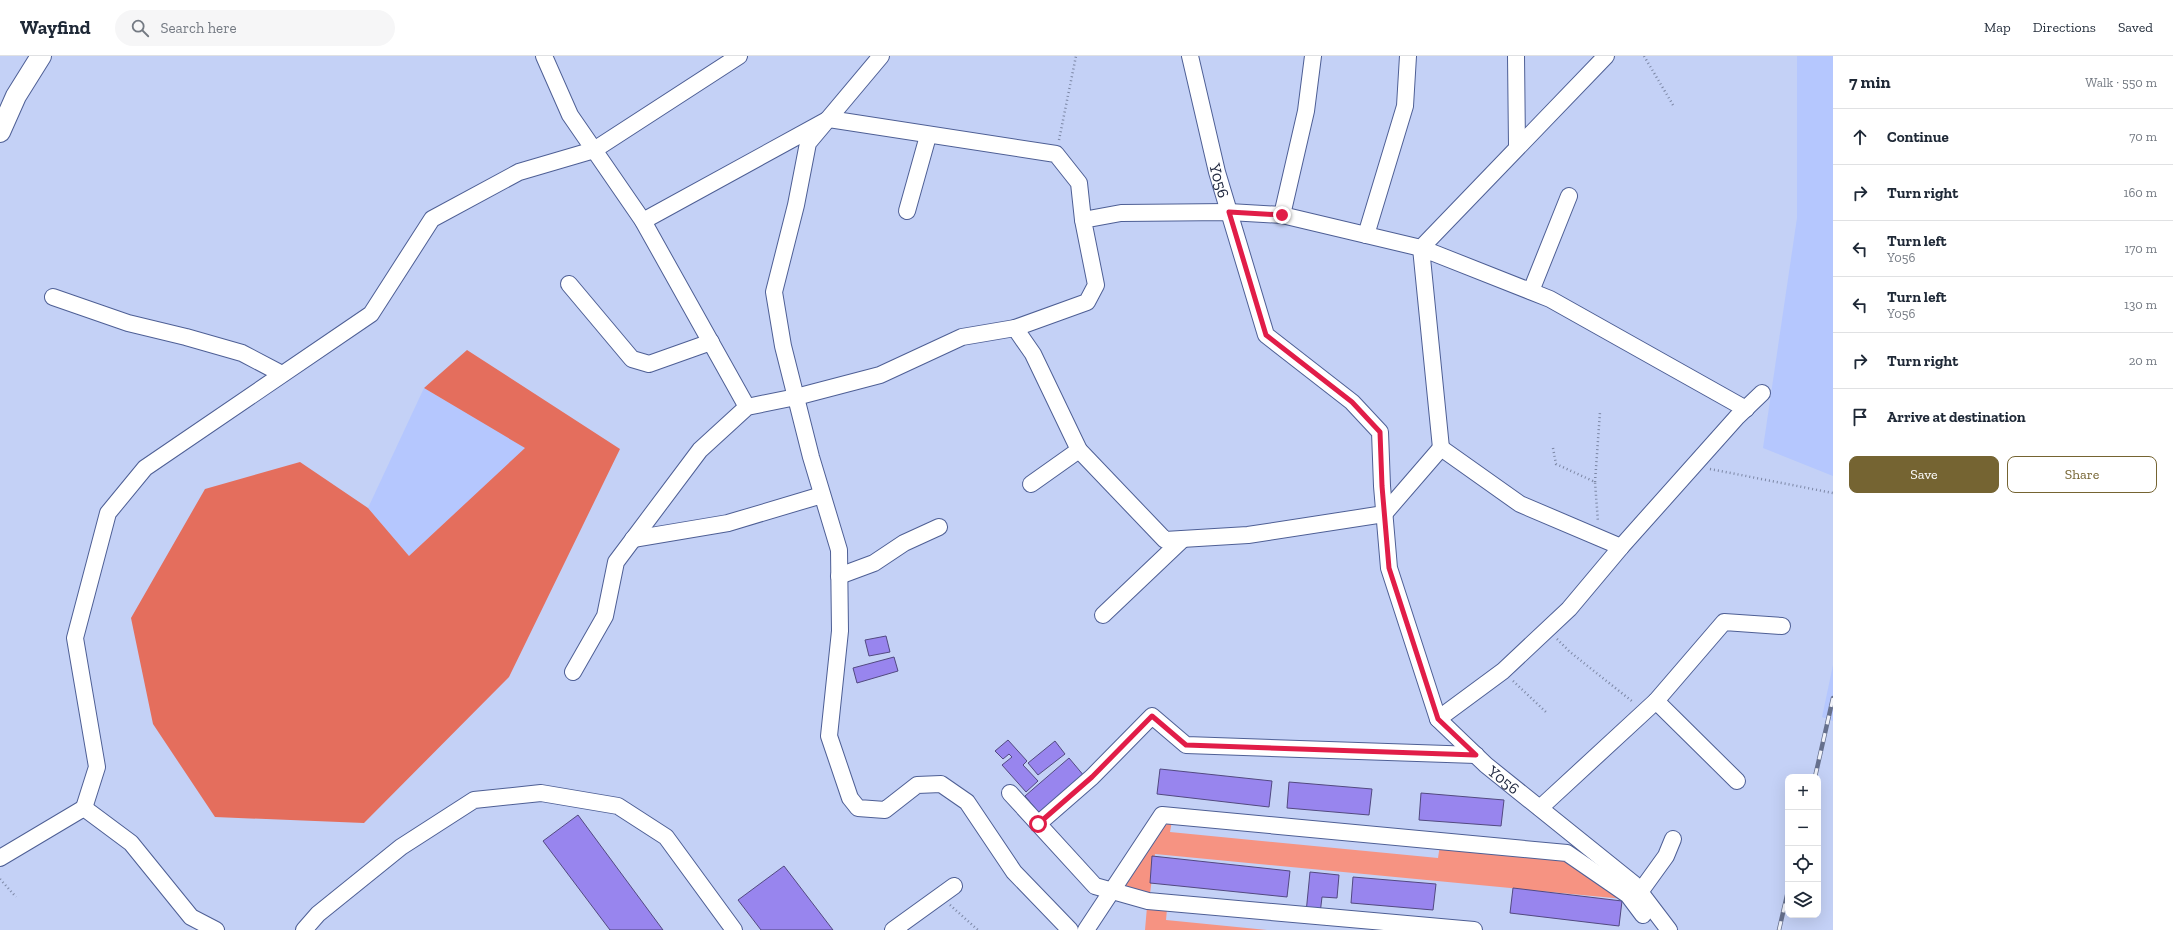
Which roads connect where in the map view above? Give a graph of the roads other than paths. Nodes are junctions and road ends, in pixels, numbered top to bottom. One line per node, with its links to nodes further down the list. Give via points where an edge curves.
1 (41, 56): 11 (main road, via 16,96)
2 (544, 56): 14 (street, via 570,116)
3 (739, 56): 14 (street)
4 (881, 56): 10 (street)
5 (1190, 56): 17 (street, Y056 / Y056)
6 (1313, 56): 18 (street, via 1306,111)
7 (1408, 56): 21 (street, via 1405,106)
8 (1516, 56): 13 (street)
9 (1606, 56): 13 (street)
10 (829, 119): 12 (street); 20 (street); 30 (street, via 808,142 796,205 774,292 783,346)
11 (0, 132)
12 (928, 136): 16 (street); 19 (street, via 1056,154 1079,183)
13 (1517, 146): 22 (street)
14 (594, 150): 20 (street); 28 (street, via 519,172 432,219 371,314)
15 (1569, 196): 24 (street)
16 (907, 211)
17 (1229, 212): 18 (street); 19 (street, via 1121,213); 37 (street, Y056 / Y056, via 1266,335 1352,402 1380,432)
18 (1282, 215): 21 (street)
19 (1083, 220): 26 (street, via 1096,285 1087,302)
20 (643, 221): 27 (street)
21 (1366, 235): 22 (street)
22 (1421, 248): 24 (street); 33 (street)
23 (569, 284): 27 (street, via 632,359 648,364)
24 (1531, 291): 32 (street, via 1550,299)
25 (53, 297): 28 (street, via 128,323 242,353)
26 (1015, 328): 30 (street, via 962,337 880,375); 34 (street, via 1033,354)
27 (710, 342): 31 (street)
28 (282, 374): 51 (street, via 145,468 108,513 75,638 97,767)
29 (1762, 393): 32 (street)
30 (796, 397): 31 (street); 36 (street)
31 (747, 407): 39 (street, via 700,450)
32 (1746, 410): 41 (street)
33 (1441, 448): 37 (street); 41 (street, via 1520,504)
34 (1079, 450): 35 (street); 40 (street, via 1165,540)
35 (1031, 484)
36 (822, 495): 39 (street, via 728,523); 42 (street, via 839,550)
37 (1384, 514): 40 (street, via 1248,535); 47 (street, Y056 / Y056, via 1389,568)
38 (939, 527): 42 (street, via 904,543 874,563)
39 (633, 539): 45 (street, via 616,562 605,616)
40 (1183, 539): 43 (street)
41 (1621, 547): 47 (street, via 1569,609 1503,670)
42 (839, 576): 64 (street, via 840,631 829,736 850,798 858,808 886,810 917,785 941,784 967,802 1014,872)
43 (1103, 614)
44 (1782, 626): 46 (street, via 1724,622)
45 (573, 672)
46 (1650, 706): 49 (street); 52 (street)
47 (1438, 719): 48 (street, Y056 / Y056)
48 (1476, 755): 52 (street, Y056 / Y056); 53 (street, via 1186,745 1152,716 1092,777)
49 (1737, 781)
50 (1010, 793): 53 (street)
51 (84, 808): 55 (street); 60 (street, via 131,843 191,917)
52 (1540, 808): 58 (street, Y056 / Y056, via 1634,884)
53 (1038, 824): 57 (street, via 1095,886)
54 (1672, 838): 58 (street, via 1666,856)
55 (0, 858)
56 (954, 886): 63 (street)
57 (1112, 892): 59 (street, via 1148,901); 65 (street); 67 (street, via 1162,815 1568,852 1628,895)
58 (1640, 892): 68 (street, Y056 / Y056)
59 (1446, 929): 66 (street)
60 (216, 930)
61 (304, 930): 62 (street, via 318,914 401,846 474,800 541,793 618,806 666,837)
62 (734, 930)
63 (893, 930)
64 (1070, 930)
65 (1086, 930)
66 (1474, 930)
67 (1655, 930)
68 (1669, 930)

